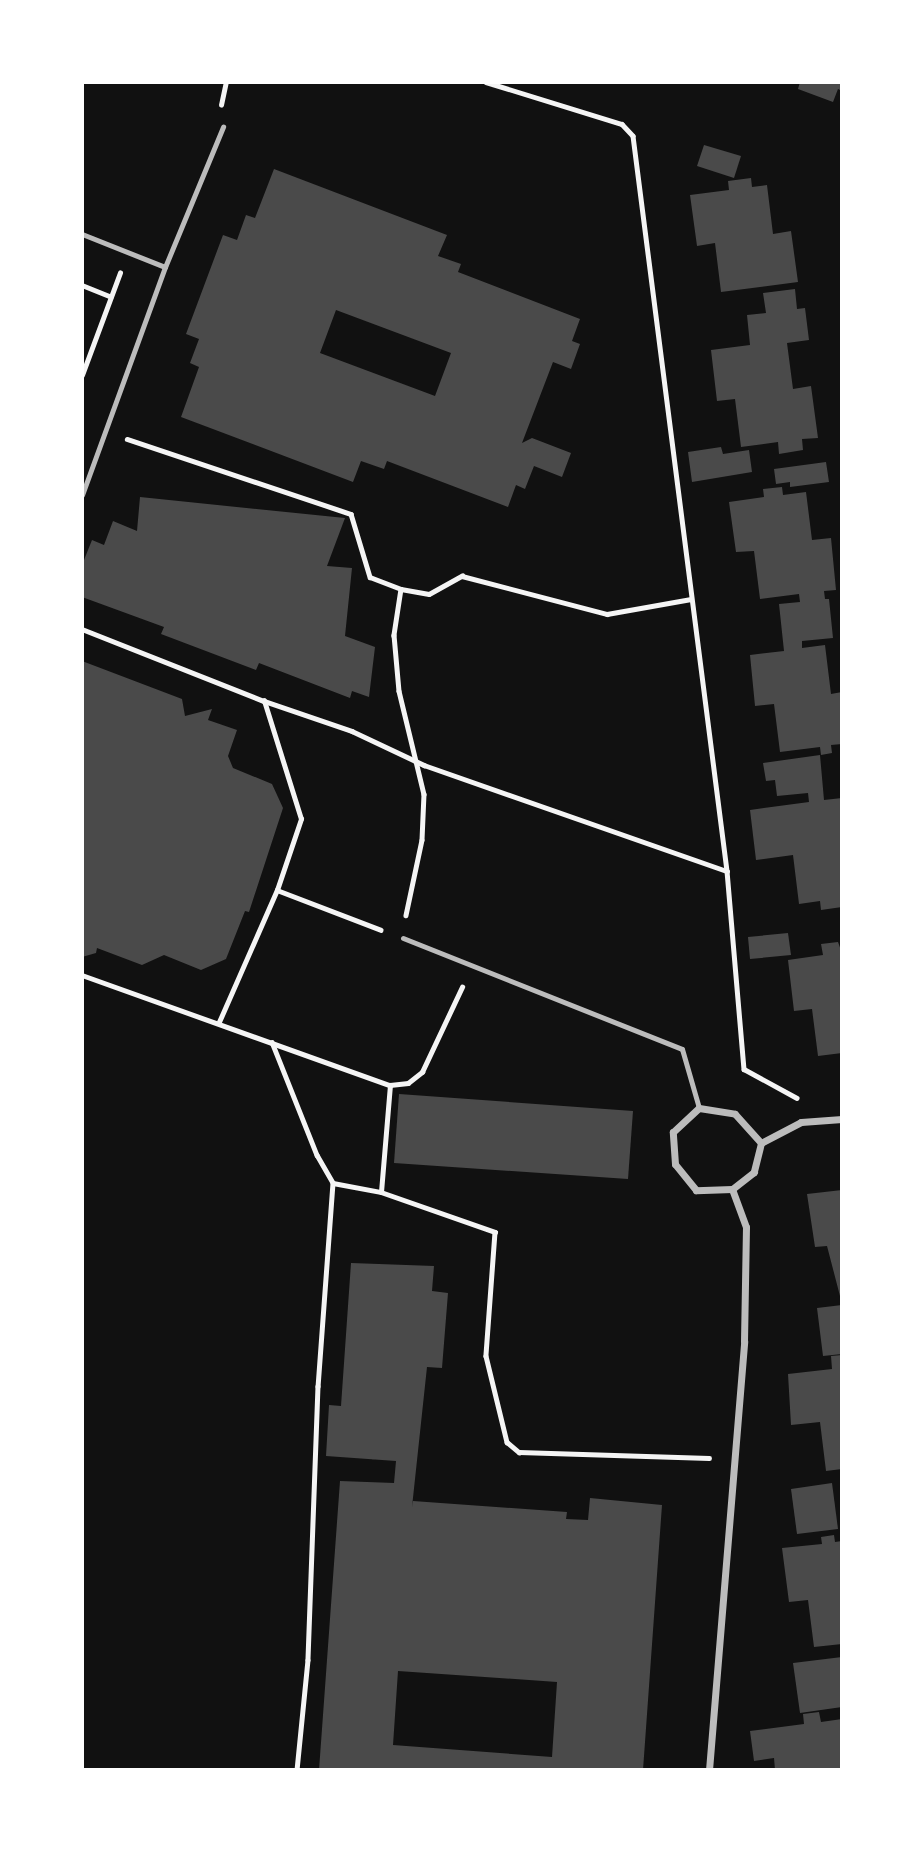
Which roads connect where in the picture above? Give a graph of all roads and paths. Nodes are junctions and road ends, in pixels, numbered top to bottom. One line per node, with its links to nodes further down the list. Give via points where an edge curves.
1 (486, 82): 12 (path, via 622,124 633,136)
2 (223, 128): 5 (lane)
3 (82, 234): 4 (lane)
4 (127, 252): 5 (lane); 7 (path)
5 (165, 267): 9 (lane)
6 (82, 285): 7 (path)
7 (111, 297): 8 (path)
8 (82, 375)
9 (106, 430): 10 (lane); 11 (path, via 351,514 370,577)
10 (82, 495)
11 (401, 589): 12 (path, via 429,594 462,576 607,614); 15 (path, via 394,635 399,691)
12 (691, 599): 16 (path)
13 (82, 629): 14 (path)
14 (264, 701): 15 (path, via 352,731); 17 (path, via 300,819)
15 (414, 760): 16 (path); 18 (path, via 424,794 422,840)
16 (727, 871): 26 (path, via 744,1069 799,1099)
17 (277, 890): 18 (path); 21 (path)
18 (403, 938): 19 (lane)
19 (471, 968): 23 (path, via 422,1072 408,1083); 24 (lane, via 682,1049)
20 (82, 975): 21 (path)
21 (219, 1022): 22 (path)
22 (272, 1042): 23 (path); 28 (path, via 317,1155)
23 (390, 1085): 30 (path)
24 (699, 1108): 27 (street, via 736,1114); 29 (street, via 673,1132 675,1164 696,1190)
25 (842, 1119): 26 (street)
26 (801, 1122): 27 (street)
27 (761, 1143): 29 (street, via 754,1172)
28 (333, 1183): 30 (path); 32 (path, via 318,1386 308,1660)
29 (732, 1189): 31 (street, via 746,1227 744,1342)
30 (381, 1192): 31 (path, via 495,1232 486,1356 507,1442 519,1452)
31 (734, 1460): 33 (street)
32 (296, 1770)
33 (709, 1770)

